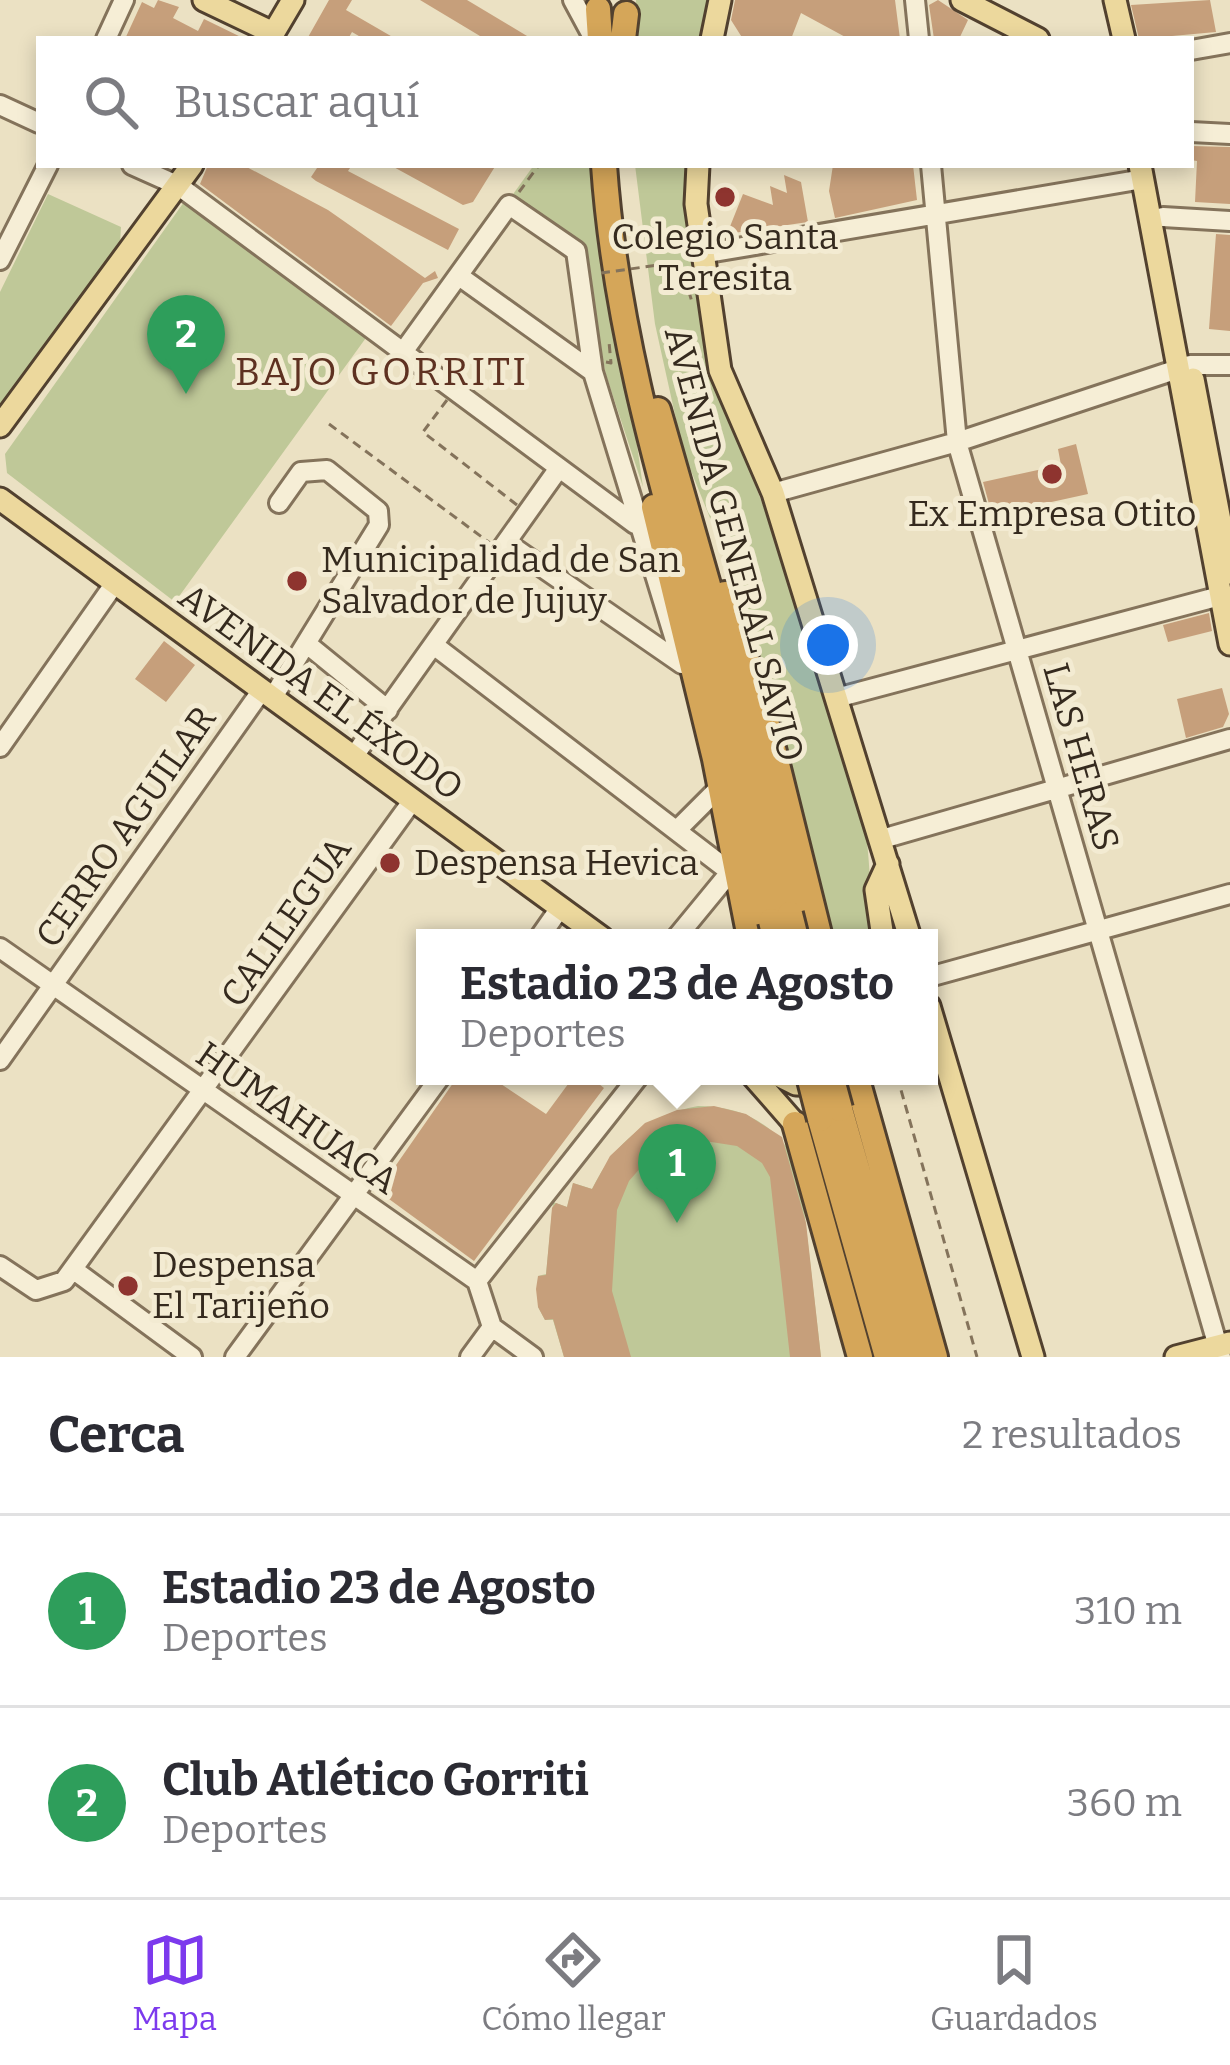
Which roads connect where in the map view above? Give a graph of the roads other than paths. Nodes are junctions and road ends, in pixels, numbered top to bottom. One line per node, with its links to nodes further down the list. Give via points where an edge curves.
1 (124, 0): 10 (street)
2 (204, 0): 11 (main road)
3 (293, 0): 11 (main road)
4 (573, 0): 12 (street)
5 (720, 0): 14 (main road)
6 (915, 0): 15 (street)
7 (962, 0): 16 (main road)
8 (598, 4): 13 (highway)
9 (1116, 5): 17 (main road); 18 (main road)
10 (107, 36)
11 (272, 36)
12 (595, 36)
13 (597, 36)
14 (713, 36)
15 (919, 36)
16 (1032, 36)
17 (1114, 36)
18 (1123, 36)
19 (1230, 43): 20 (street)
20 (1194, 49)
21 (0, 105): 22 (street)
22 (36, 122)
23 (1194, 132): 24 (street)
24 (1230, 134)
25 (46, 168): 37 (street)
26 (139, 168): 33 (street)
27 (190, 168): 33 (main road)
28 (604, 168): 68 (highway, AVENIDA GENERAL SAVIO, via 658,540)
29 (619, 168): 47 (highway, AVENIDA GENERAL SAVIO, via 636,314)
30 (698, 168): 38 (main road)
31 (931, 168): 34 (street, LAS HERAS)
32 (1146, 170): 34 (street); 35 (main road); 42 (main road)
33 (178, 186): 40 (street); 44 (main road)
34 (936, 212): 38 (street); 45 (street, LAS HERAS)
35 (1163, 217): 36 (street); 42 (main road)
36 (1230, 221)
37 (1, 256)
38 (691, 258): 48 (main road, via 720,370)
39 (459, 276): 40 (street); 43 (street); 43 (street, via 509,205 576,251)
40 (404, 352): 46 (street)
41 (1230, 364): 42 (street)
42 (1184, 369): 45 (street); 54 (main road)
43 (592, 372): 51 (street)
44 (0, 426)
45 (957, 442): 48 (street); 58 (street, LAS HERAS)
46 (559, 468): 51 (street); 52 (street)
47 (676, 474): 68 (highway, AVENIDA GENERAL SAVIO); 82 (highway, via 744,644)
48 (772, 493): 61 (main road)
49 (2, 498): 53 (main road, AVENIDA EL ÉXODO)
50 (279, 503): 55 (street, CERRO AGUILAR, via 312,468 378,511 375,539)
51 (635, 525): 59 (street)
52 (504, 547): 57 (street); 59 (street)
53 (115, 583): 60 (main road, AVENIDA EL ÉXODO); 64 (street)
54 (1225, 585): 56 (main road); 58 (street)
55 (307, 644): 60 (street, CERRO AGUILAR); 62 (street)
56 (1230, 644)
57 (435, 646): 62 (street); 69 (street)
58 (1016, 652): 61 (street); 66 (street, LAS HERAS)
59 (682, 664): 68 (street)
60 (267, 693): 65 (main road, AVENIDA EL ÉXODO); 88 (street, CERRO AGUILAR)
61 (840, 697): 70 (main road)
62 (388, 710): 65 (street)
63 (1230, 739): 66 (street)
64 (0, 747)
65 (354, 756): 67 (main road, AVENIDA EL ÉXODO)
66 (1055, 789): 70 (street); 85 (street, LAS HERAS)
67 (413, 800): 75 (main road, AVENIDA EL ÉXODO); 99 (street, CALILEGUA)
68 (736, 804): 69 (street); 71 (street); 73 (highway); 80 (highway, AVENIDA GENERAL SAVIO); 81 (highway, AVENIDA GENERAL SAVIO, bridge)
69 (678, 829): 71 (street)
70 (882, 839): 72 (main road)
71 (702, 848): 73 (street)
72 (888, 864): 83 (main road, via 876,890); 84 (main road)
73 (732, 868): 78 (street); 79 (highway)
74 (1230, 894): 85 (street)
75 (560, 908): 76 (street); 77 (main road, AVENIDA EL ÉXODO)
76 (545, 929)
77 (590, 929)
78 (683, 929)
79 (749, 929)
80 (771, 929)
81 (795, 929)
82 (818, 929)
83 (882, 929)
84 (907, 929)
85 (1097, 931): 87 (street); 108 (street, LAS HERAS)
86 (0, 948): 88 (street, HUMAHUACA)
87 (938, 975)
88 (54, 987): 90 (street, CERRO AGUILAR); 99 (street, HUMAHUACA)
89 (938, 1038): 101 (main road)
90 (0, 1060)
91 (435, 1085): 102 (street)
92 (632, 1085): 106 (street)
93 (761, 1085): 100 (main road)
94 (781, 1085): 100 (street)
95 (812, 1085): 103 (highway, bridge)
96 (836, 1085): 103 (highway, bridge)
97 (859, 1085): 116 (highway)
98 (935, 1085): 101 (main road)
99 (205, 1093): 102 (street, HUMAHUACA); 105 (street, CALILEGUA)
100 (795, 1124): 113 (highway)
101 (969, 1146): 117 (main road)
102 (354, 1199): 106 (street, HUMAHUACA); 110 (street)
103 (863, 1229): 114 (highway); 115 (highway)
104 (0, 1266): 105 (street, via 28,1287 57,1288)
105 (74, 1270): 109 (street)
106 (477, 1281): 107 (street)
107 (492, 1327): 111 (street); 112 (street)
108 (1223, 1348): 118 (main road)
109 (192, 1357)
110 (235, 1357)
111 (470, 1357)
112 (533, 1357)
113 (860, 1357)
114 (887, 1357)
115 (911, 1357)
116 (935, 1357)
117 (1033, 1357)
118 (1176, 1357)

